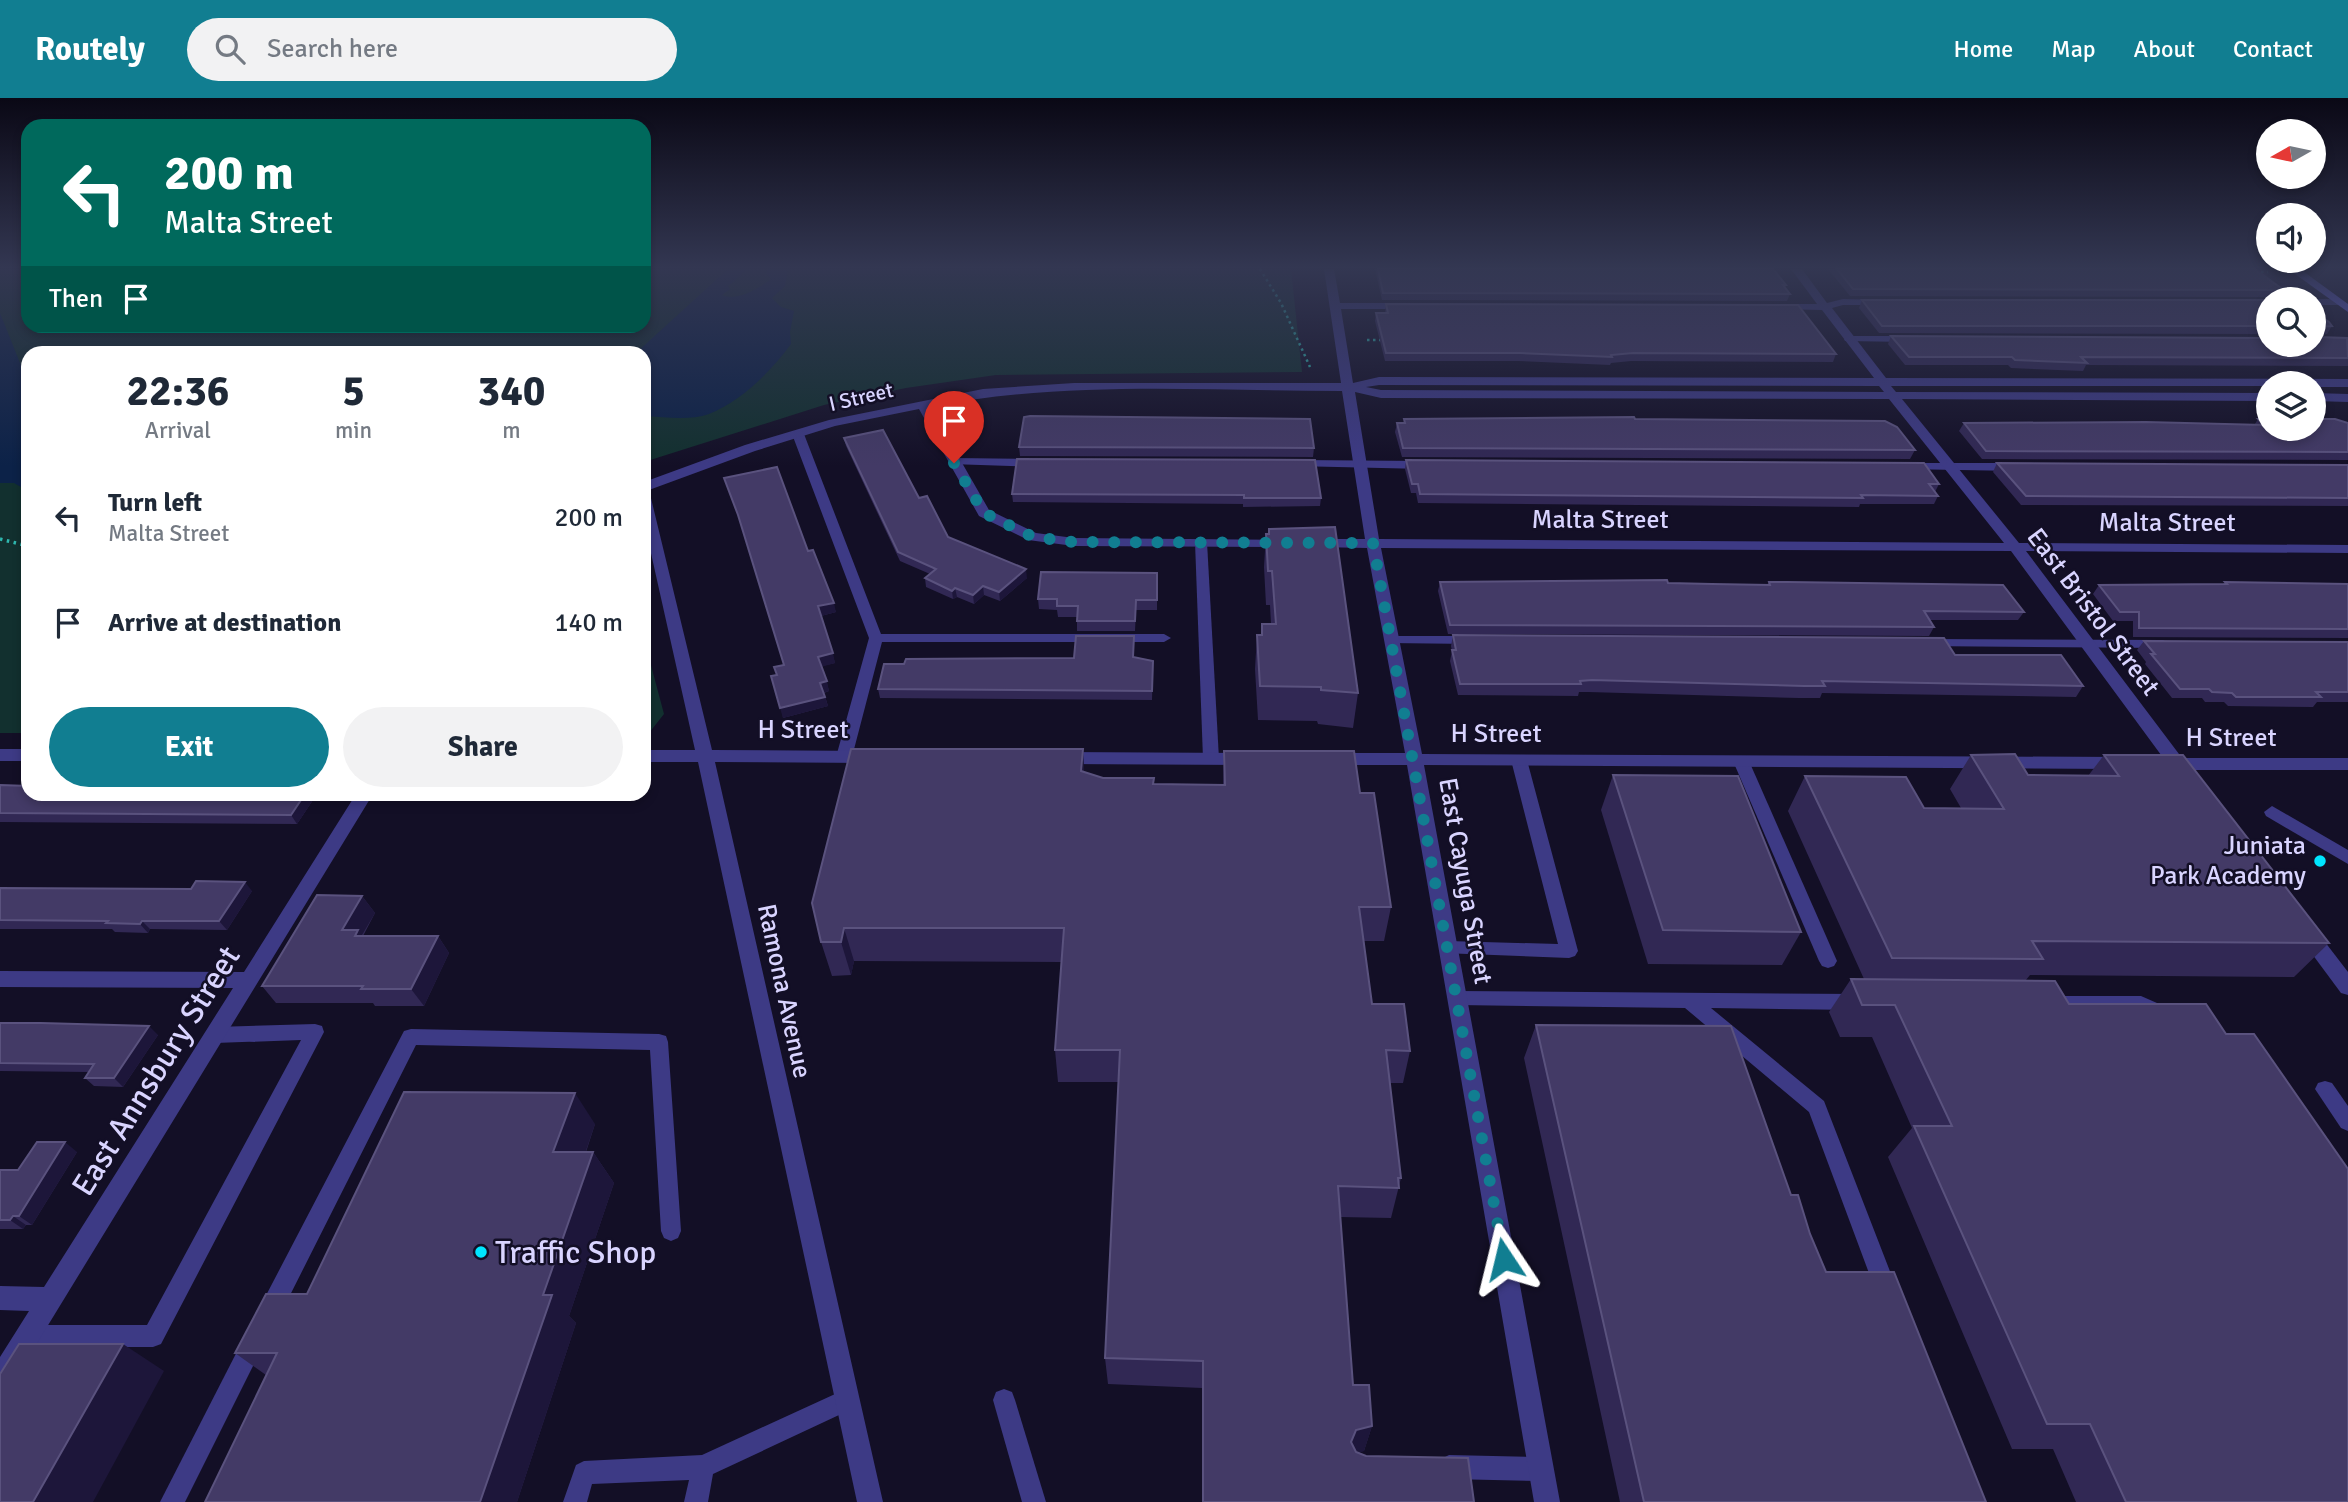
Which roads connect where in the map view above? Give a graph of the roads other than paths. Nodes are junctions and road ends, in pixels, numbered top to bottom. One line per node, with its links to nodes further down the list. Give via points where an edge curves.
1 (1340, 335): 7 (street, East Cayuga Street)
2 (1846, 335): 3 (street, East Bristol Street)
3 (1849, 339): 4 (lane); 5 (street, East Bristol Street)
4 (1919, 339)
5 (1882, 382): 6 (street, I Street); 7 (street, I Street, via 1379,381); 8 (street, East Bristol Street)
6 (2348, 383)
7 (1348, 387): 8 (street, I Street, via 1381,394); 12 (street, I Street, via 1074,387 984,393); 17 (street, East Cayuga Street)
8 (1893, 396): 9 (street, I Street); 20 (street, East Bristol Street)
9 (2256, 397)
10 (2326, 397): 11 (street)
11 (2348, 397)
12 (922, 404): 13 (street, I Street); 14 (street, Malta Street)
13 (798, 433): 22 (street, I Street); 28 (lane)
14 (954, 463): 15 (lane); 24 (street, Malta Street, via 984,513 1033,537 1074,542)
15 (1049, 463)
16 (1279, 464): 17 (lane)
17 (1361, 465): 18 (lane); 25 (street, East Cayuga Street)
18 (1443, 465)
19 (1896, 467): 20 (lane)
20 (1950, 467): 21 (lane); 26 (street, East Bristol Street)
21 (2033, 467)
22 (651, 487)
23 (651, 521): 38 (street, Ramona Avenue)
24 (1201, 542): 25 (street, Malta Street); 42 (lane)
25 (1373, 543): 26 (street, Malta Street); 30 (street, East Cayuga Street)
26 (2015, 547): 27 (street, Malta Street); 33 (street, East Bristol Street)
27 (2348, 549)
28 (876, 638): 29 (lane); 39 (lane)
29 (1164, 638)
30 (1392, 640): 31 (lane); 45 (street, East Cayuga Street)
31 (1489, 640)
32 (1906, 643): 33 (lane)
33 (2087, 644): 34 (lane); 48 (street, East Bristol Street)
34 (2183, 644)
35 (0, 755): 36 (street)
36 (21, 755)
37 (651, 756): 38 (street, H Street)
38 (705, 756): 39 (street, H Street); 74 (street, Ramona Avenue)
39 (844, 757): 40 (street, H Street)
40 (885, 757)
41 (1048, 758): 42 (street)
42 (1211, 759): 43 (street)
43 (1265, 759)
44 (1320, 759): 45 (street, H Street)
45 (1415, 760): 46 (street, H Street); 55 (street, East Cayuga Street)
46 (1519, 760): 47 (street, H Street); 55 (lane, via 1569,951)
47 (1741, 761): 48 (street, H Street); 56 (lane)
48 (2177, 764): 49 (street, H Street); 50 (street, East Bristol Street)
49 (2348, 764)
50 (2192, 783)
51 (361, 801): 58 (street, East Annsbury Street)
52 (2272, 812): 53 (lane)
53 (2348, 858)
54 (2298, 921): 59 (street)
55 (1448, 948): 60 (street, East Cayuga Street)
56 (1828, 961)
57 (0, 979): 58 (street)
58 (250, 980): 65 (street, East Annsbury Street)
59 (2348, 986)
60 (1457, 998): 61 (lane); 78 (street, East Cayuga Street)
61 (1688, 1000): 62 (lane); 71 (lane, via 1817,1107)
62 (1880, 1002)
63 (2031, 1003): 64 (lane, via 2141,1004)
64 (2163, 1013)
65 (215, 1035): 70 (street, East Annsbury Street); 72 (lane, via 315,1032 153,1336)
66 (2325, 1089): 67 (lane)
67 (2348, 1122)
68 (671, 1231): 79 (lane, via 659,1042 411,1037)
69 (0, 1298): 70 (street)
70 (50, 1298): 72 (street, East Annsbury Street)
71 (1895, 1311)
72 (27, 1336): 73 (street, East Annsbury Street)
73 (0, 1380)
74 (846, 1400): 76 (lane); 82 (street, Ramona Avenue)
75 (1004, 1400): 83 (lane)
76 (703, 1467): 80 (lane, via 583,1473); 81 (lane)
77 (1423, 1467): 78 (lane)
78 (1541, 1469): 84 (street, East Cayuga Street)
79 (172, 1502)
80 (575, 1502)
81 (696, 1502)
82 (870, 1502)
83 (1034, 1502)
84 (1547, 1502)

